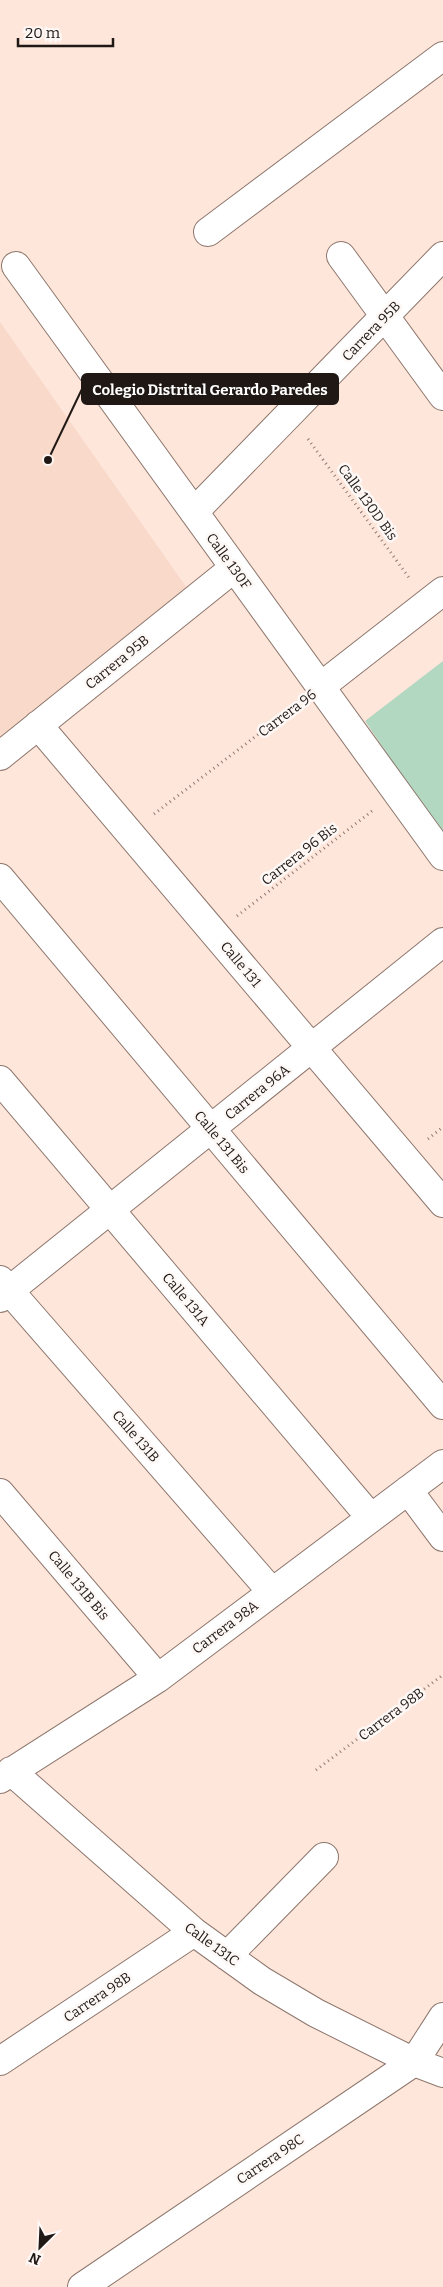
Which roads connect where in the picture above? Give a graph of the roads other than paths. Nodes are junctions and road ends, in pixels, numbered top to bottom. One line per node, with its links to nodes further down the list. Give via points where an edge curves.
1 (443, 56): 2 (street)
2 (208, 232)
3 (341, 256): 6 (street)
4 (443, 256): 6 (street, Carrera 95B)
5 (16, 266): 8 (street, Calle 130F)
6 (385, 317): 7 (street); 8 (street, Carrera 95B)
7 (443, 396)
8 (194, 512): 9 (street, Calle 130F)
9 (234, 568): 11 (street, Calle 130F); 12 (street, Carrera 95B)
10 (435, 597): 11 (street, Carrera 96)
11 (320, 687): 14 (street, Calle 130F)
12 (38, 725): 13 (street, Carrera 95B); 17 (street, Calle 131)
13 (0, 756)
14 (443, 856)
15 (0, 878): 19 (street, Calle 131 Bis)
16 (443, 942): 17 (street, Carrera 96A)
17 (312, 1048): 19 (street, Carrera 96A); 20 (street, Calle 131)
18 (0, 1080): 21 (street, Calle 131A)
19 (211, 1129): 21 (street, Carrera 96A); 23 (street, Calle 131 Bis)
20 (443, 1203)
21 (110, 1210): 22 (street, Carrera 96A); 27 (street, Calle 131A)
22 (3, 1290): 29 (street, Calle 131B)
23 (443, 1405)
24 (443, 1464): 25 (street, Carrera 98A)
25 (408, 1490): 27 (street, Carrera 98A); 28 (street)
26 (0, 1493): 30 (street, Calle 131B Bis)
27 (371, 1518): 29 (street, Carrera 98A)
28 (443, 1537)
29 (272, 1592): 30 (street, Carrera 98A)
30 (158, 1678): 31 (street, Carrera 98A)
31 (6, 1775): 33 (street, Calle 131C)
32 (324, 1857): 34 (street)
33 (194, 1932): 34 (street, Calle 131C); 36 (street, Carrera 98B)
34 (227, 1956): 37 (street, Calle 131C, via 316,2013)
35 (443, 2017): 37 (street, Carrera 98C)
36 (0, 2061)
37 (414, 2062): 38 (street, Calle 131C); 39 (street, Carrera 98C)
38 (443, 2074)
39 (82, 2287)

